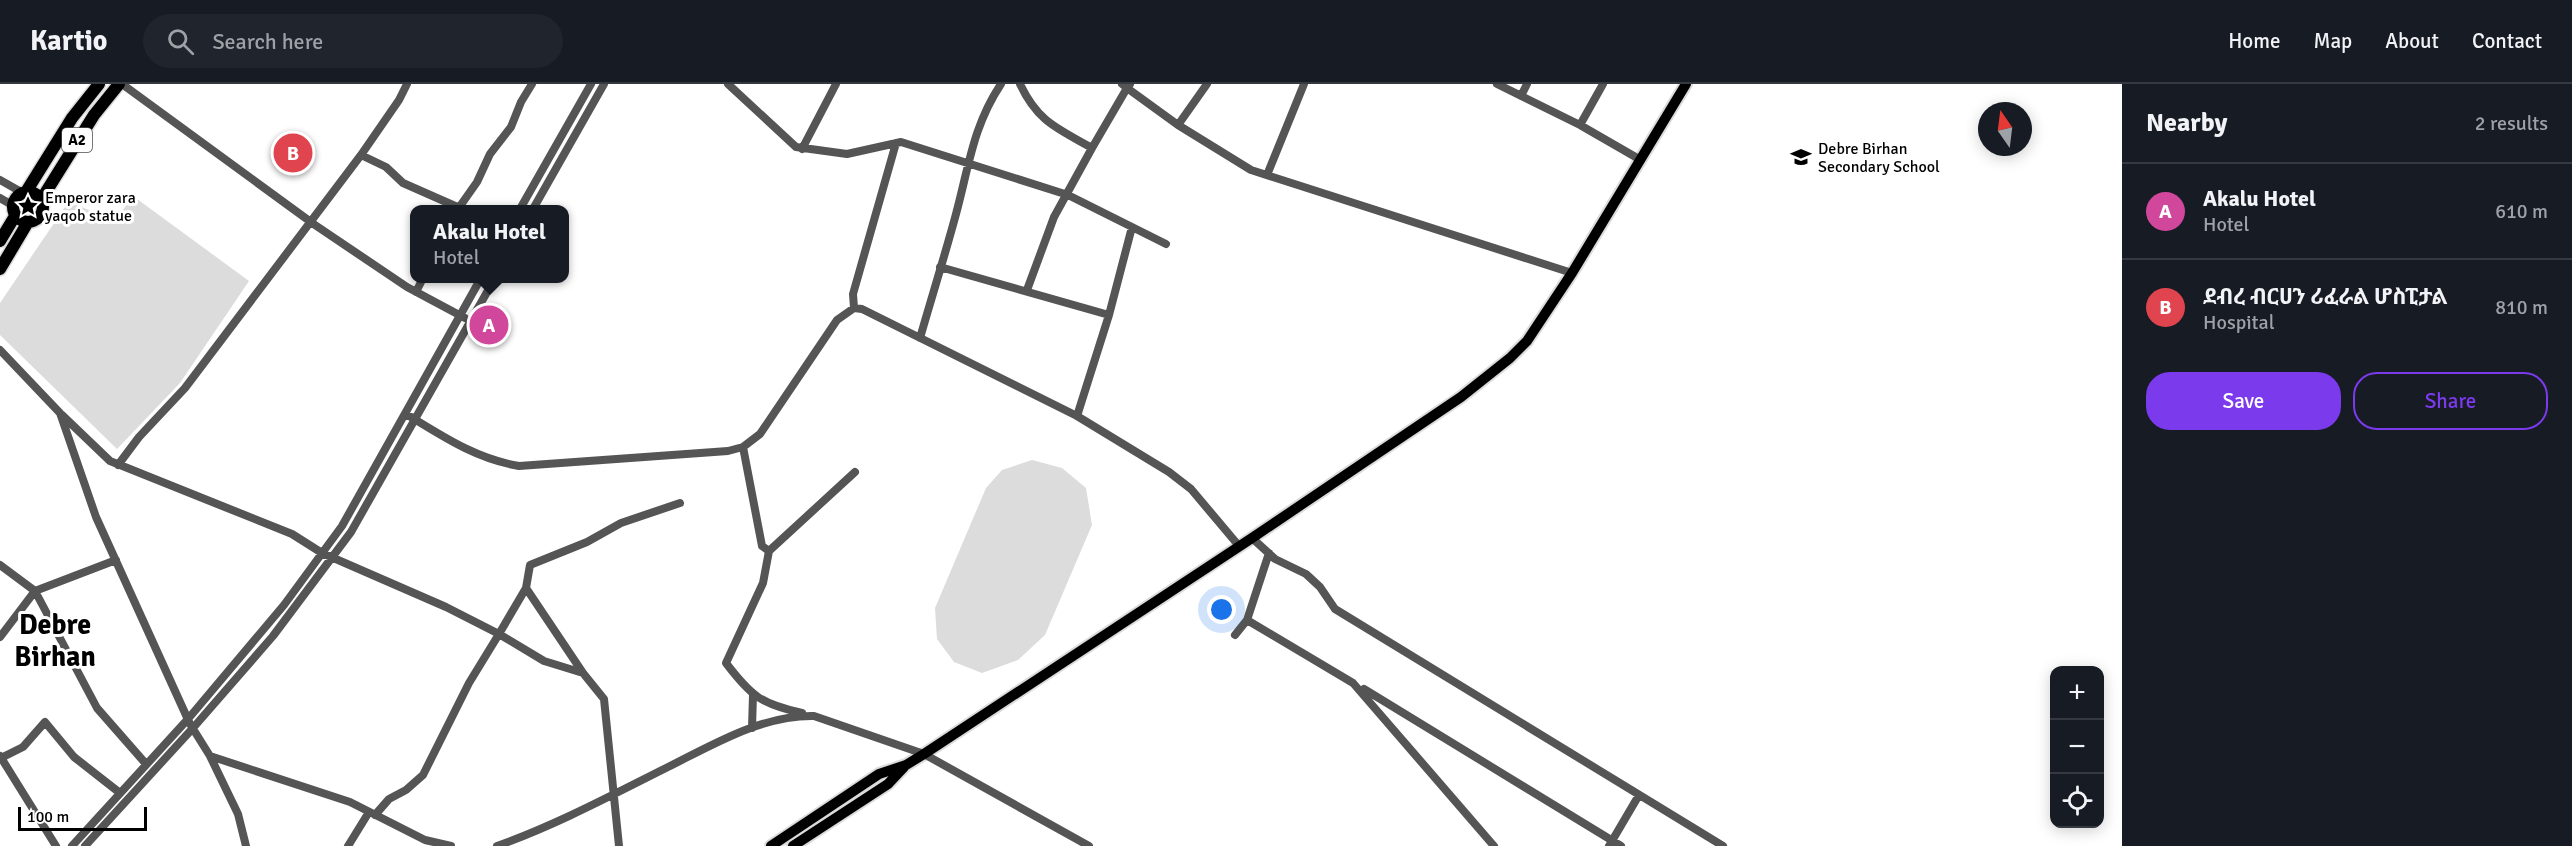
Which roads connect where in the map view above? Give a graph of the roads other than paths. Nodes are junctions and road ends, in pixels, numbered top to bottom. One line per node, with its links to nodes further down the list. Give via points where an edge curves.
1 (99, 84): 29 (highway, A2, via 72,118)
2 (120, 84): 32 (highway, A2, via 94,115); 39 (street)
3 (407, 84): 24 (street)
4 (532, 84): 34 (street, via 511,127 490,154)
5 (591, 84): 35 (street)
6 (604, 84): 36 (street)
7 (728, 84): 23 (street)
8 (836, 84): 23 (street)
9 (1002, 84): 26 (street, via 984,109)
10 (1020, 84): 22 (street, via 1043,120)
11 (1207, 84): 19 (street)
12 (1304, 84): 27 (street)
13 (1497, 84): 18 (street)
14 (1527, 84): 18 (street)
15 (1603, 84): 20 (street)
16 (1686, 84): 25 (main road)
17 (1126, 85): 19 (street); 22 (street)
18 (1521, 96): 20 (street)
19 (1178, 125): 27 (street, via 1251,170)
20 (1580, 125): 25 (street)
21 (896, 143): 23 (street, via 847,154); 26 (street); 51 (street, via 853,294)
22 (1092, 148): 30 (street)
23 (802, 149)
24 (362, 155): 33 (street, via 386,167 403,183); 39 (street)
25 (1639, 159): 45 (main road)
26 (969, 164): 30 (street); 43 (street)
27 (1267, 175): 45 (street)
28 (0, 180): 29 (street)
29 (25, 192): 32 (highway); 37 (highway, via 16,197)
30 (1068, 195): 40 (street); 49 (street, via 1042,244)
31 (0, 198): 37 (street)
32 (41, 200): 38 (highway, via 41,215)
33 (451, 205)
34 (463, 205)
35 (523, 205)
36 (537, 205)
37 (14, 211): 38 (highway); 41 (highway)
38 (28, 222): 44 (highway)
39 (311, 222): 50 (street); 62 (street, via 185,388)
40 (1132, 227): 42 (street); 52 (street)
41 (0, 241)
42 (1166, 244)
43 (940, 267): 49 (street); 55 (street)
44 (0, 268)
45 (1572, 273): 65 (main road, via 1527,341 1510,358 1461,397)
46 (421, 283): 50 (street)
47 (479, 283): 53 (street)
48 (493, 283): 54 (street)
49 (1027, 290): 52 (street)
50 (416, 292): 53 (street)
51 (854, 308): 55 (street); 61 (street, via 837,320 759,434)
52 (1109, 315): 59 (street)
53 (460, 316): 54 (street); 58 (street)
54 (471, 320): 60 (street)
55 (920, 338): 59 (street)
56 (0, 350): 57 (street)
57 (60, 413): 62 (street); 71 (street, via 96,517)
58 (406, 414): 60 (street); 68 (street, via 342,526)
59 (1077, 416): 66 (street, via 1191,489)
60 (414, 419): 61 (street, via 472,453 519,466 710,454); 70 (street)
61 (743, 447): 67 (street, via 762,546)
62 (118, 465): 68 (street, via 292,534)
63 (855, 471): 67 (street)
64 (680, 503): 73 (street, via 621,523 587,542 530,565)
65 (1252, 538): 66 (main road); 69 (street)
66 (1239, 546): 86 (main road)
67 (769, 551): 81 (street, via 763,583 726,663)
68 (322, 553): 70 (street); 83 (street)
69 (1269, 554): 75 (street); 93 (street, via 1306,574 1335,609)
70 (333, 557): 76 (street); 84 (street, via 273,636)
71 (116, 560): 74 (street); 83 (street)
72 (0, 565): 74 (street)
73 (526, 588): 76 (street); 79 (street)
74 (35, 591): 78 (street); 89 (street, via 97,708)
75 (1246, 620): 77 (street); 80 (street)
76 (499, 634): 79 (street, via 544,661); 94 (street, via 469,683 423,775)
77 (1235, 635)
78 (0, 637)
79 (583, 673): 92 (street, via 604,699)
80 (1353, 683): 95 (street); 107 (street)
81 (753, 695): 82 (street); 85 (street)
82 (814, 716): 85 (street, via 785,717); 86 (street)
83 (188, 719): 84 (street); 89 (street)
84 (193, 728): 87 (street); 98 (street)
85 (752, 728): 92 (street)
86 (924, 754): 90 (main road); 106 (street)
87 (210, 756): 94 (street, via 350,802); 99 (street, via 238,814)
88 (1, 757): 91 (street, via 23,747 45,722 74,757); 96 (street)
89 (146, 764): 91 (street)
90 (906, 765): 104 (main road, via 879,774); 105 (main road, via 888,784)
91 (120, 793): 97 (street)
92 (614, 794): 102 (street, via 539,831); 103 (street)
93 (1639, 795): 95 (street); 109 (street)
94 (372, 813): 100 (street); 101 (street, via 425,840)
95 (1610, 843): 108 (street)
96 (56, 846)
97 (72, 846)
98 (85, 846)
99 (246, 846)
100 (348, 846)
101 (451, 846)
102 (497, 846)
103 (619, 846)
104 (771, 846)
105 (793, 846)
106 (1089, 846)
107 (1494, 846)
108 (1621, 846)
109 (1723, 846)

